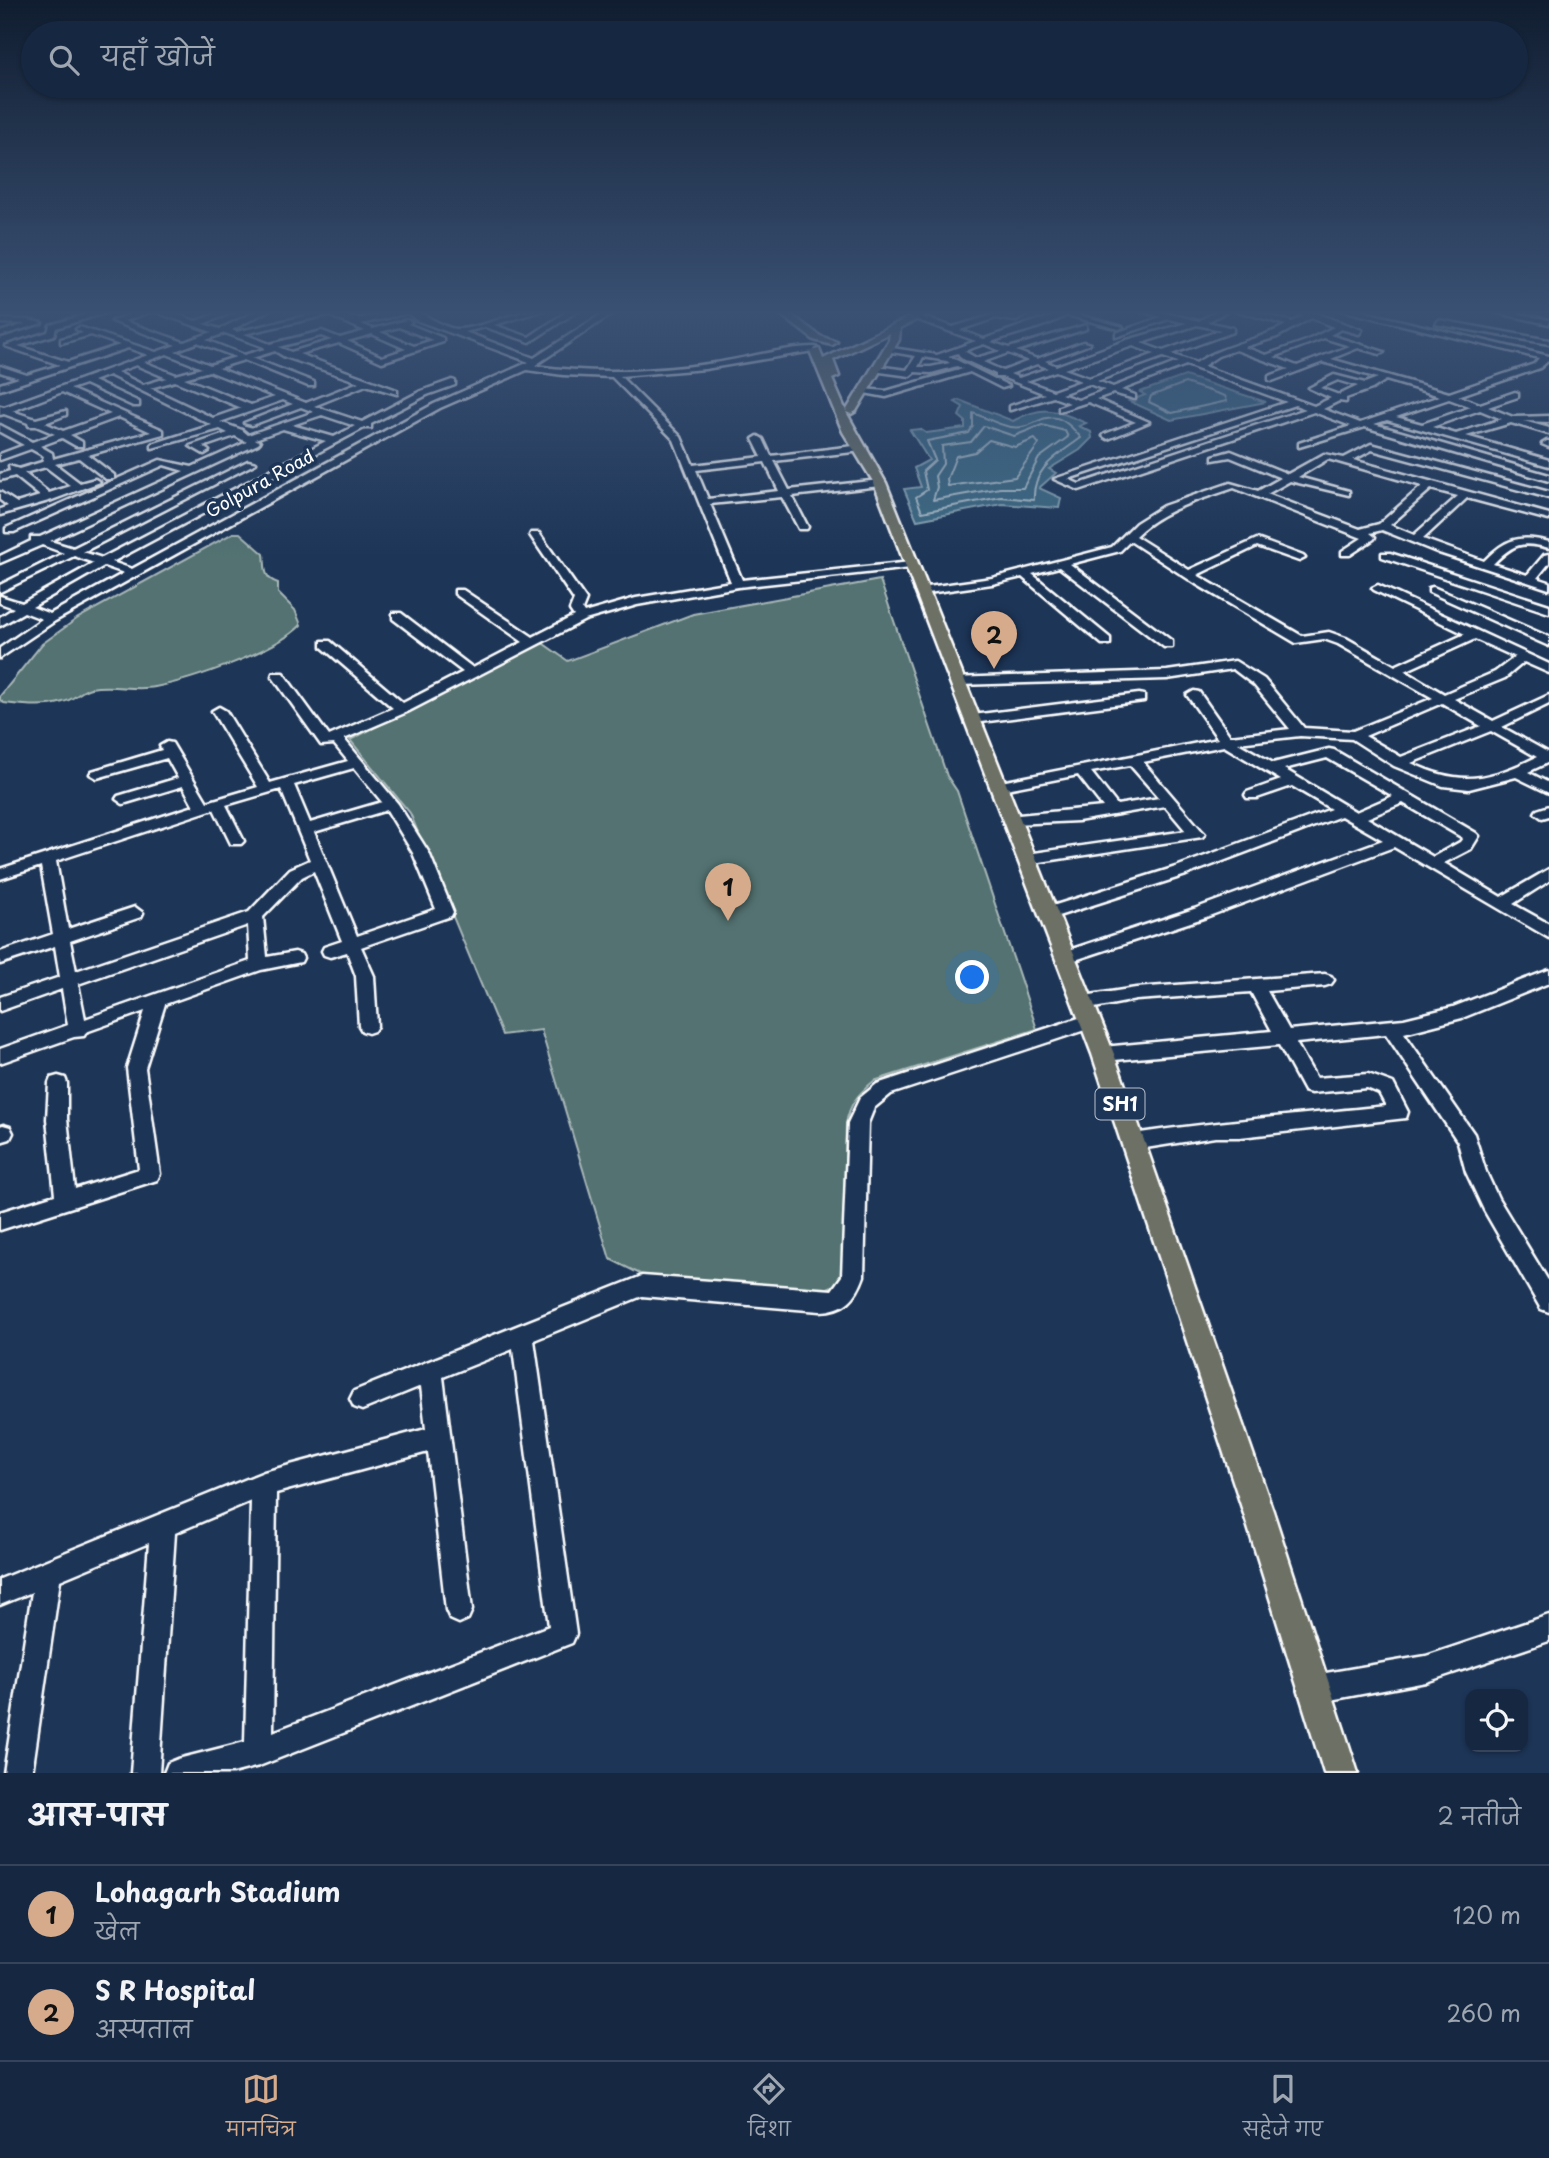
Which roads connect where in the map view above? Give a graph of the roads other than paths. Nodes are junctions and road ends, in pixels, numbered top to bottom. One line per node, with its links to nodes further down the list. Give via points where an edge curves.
1 (52, 393): 27 (street)
2 (71, 393): 42 (street)
3 (111, 393): 31 (street)
4 (152, 393): 48 (street)
5 (211, 393): 34 (street)
6 (273, 393): 24 (street)
7 (289, 393): 24 (street)
8 (337, 393): 32 (street)
9 (432, 393): 50 (street)
10 (464, 393): 56 (street, Golpura Road)
11 (632, 393): 83 (street, via 678,439)
12 (832, 393): 68 (main road, SH1, via 849,432)
13 (842, 393): 39 (main road, SH1)
14 (862, 393): 39 (main road)
15 (1053, 393): 29 (street); 35 (street)
16 (1106, 393): 29 (street)
17 (1121, 393): 26 (street)
18 (1271, 393): 30 (street)
19 (1325, 393): 28 (street)
20 (1358, 393): 28 (street)
21 (1439, 393): 25 (street)
22 (1459, 393): 25 (street)
23 (1515, 395): 33 (street)
24 (281, 396): 32 (street); 34 (street)
25 (1450, 396): 33 (street); 43 (street)
26 (1132, 397)
27 (33, 400): 38 (street); 41 (street)
28 (1343, 400): 37 (street)
29 (1083, 401): 36 (street); 59 (street, via 1144,422)
30 (1296, 402): 37 (street); 37 (street, via 1059,479 1079,487)
31 (136, 404)
32 (303, 405): 40 (street); 49 (street)
33 (1480, 407): 45 (street); 53 (street)
34 (250, 408): 48 (street)
35 (1013, 408)
36 (1062, 409)
37 (1315, 409): 51 (street)
38 (1, 410): 47 (street)
39 (851, 411): 68 (main road, SH1)
40 (322, 412): 50 (street); 52 (street)
41 (63, 413): 46 (street); 47 (street)
42 (119, 414): 57 (street); 60 (street, via 160,432)
43 (1387, 417): 51 (street); 53 (street)
44 (1549, 419): 45 (street, via 1531,416)
45 (1517, 420): 55 (street); 61 (street, via 1486,425)
46 (82, 421)
47 (35, 422): 54 (street); 57 (street)
48 (218, 423): 58 (street); 67 (street)
49 (249, 423)
50 (363, 425): 56 (street); 63 (street)
51 (1363, 425): 66 (street); 86 (street)
52 (284, 426): 58 (street); 63 (street)
53 (1423, 427): 61 (street)
54 (4, 430): 65 (street)
55 (1549, 431)
56 (391, 432): 92 (street, Golpura Road)
57 (65, 435): 65 (street); 69 (street)
58 (244, 435): 70 (street); 71 (street, via 255,442)
59 (1108, 436)
60 (141, 437): 67 (street); 69 (street)
61 (1456, 437): 73 (street)
62 (758, 439): 76 (street)
63 (334, 440): 85 (street)
64 (1518, 440): 73 (street)
65 (34, 445): 74 (street); 80 (street, via 49,455)
66 (1302, 445)
67 (155, 446): 79 (street, via 166,453)
68 (862, 448): 76 (street); 93 (main road, SH1)
69 (80, 449): 80 (street); 95 (street, via 110,477)
70 (185, 452)
71 (226, 454): 81 (street); 84 (street)
72 (174, 457): 79 (street)
73 (1525, 457): 82 (street); 86 (street)
74 (1, 458): 87 (street)
75 (1216, 458): 90 (street, via 1231,454)
76 (768, 459): 83 (street); 98 (street)
77 (1417, 460): 78 (street, via 1371,447); 88 (street); 96 (street)
78 (1345, 461): 88 (street); 90 (street, via 1327,456)
79 (163, 462): 84 (street); 97 (street)
80 (47, 463): 87 (street); 95 (street)
81 (251, 463): 85 (street); 108 (street)
82 (1549, 463)
83 (690, 467): 106 (street)
84 (190, 470): 105 (street)
85 (276, 471): 92 (street); 112 (street)
86 (1522, 471): 91 (street)
87 (16, 472): 89 (street); 104 (street)
88 (1396, 476): 94 (street)
89 (0, 477)
90 (1288, 477): 99 (street); 101 (street)
91 (1544, 477): 96 (street)
92 (303, 480): 115 (street, Golpura Road)
93 (880, 484): 98 (street); 130 (main road, SH1)
94 (1429, 485): 102 (street); 113 (street)
95 (79, 487): 104 (street)
96 (1531, 490): 103 (street); 109 (street)
97 (98, 491): 105 (street); 116 (street)
98 (786, 494): 106 (street); 114 (street)
99 (1345, 494)
100 (0, 495): 107 (street)
101 (1258, 495): 117 (street); 119 (street, via 1234,485 1192,498 1153,516)
102 (1465, 495): 109 (street); 120 (street)
103 (1549, 495)
104 (48, 498): 107 (street)
105 (127, 500): 108 (street); 121 (street)
106 (704, 502): 136 (street)
107 (16, 507): 110 (street)
108 (157, 509): 112 (street); 122 (street)
109 (1521, 509): 111 (street)
110 (0, 512)
111 (1549, 517)
112 (187, 518): 115 (street); 128 (street)
113 (1382, 526): 117 (street); 120 (street)
114 (803, 527)
115 (216, 528): 132 (street, Golpura Road)
116 (5, 530): 121 (street)
117 (1359, 533): 124 (street, via 1369,540)
118 (535, 535): 147 (street, via 580,600 576,610)
119 (1127, 537): 129 (street, via 1116,549); 134 (street)
120 (1417, 538): 131 (street)
121 (41, 540): 122 (street); 127 (street)
122 (71, 551): 128 (street); 139 (street)
123 (1548, 551): 131 (street, via 1523,537 1506,543); 135 (street)
124 (1346, 553)
125 (1386, 555): 145 (street)
126 (1299, 558): 134 (street, via 1257,542)
127 (0, 559)
128 (104, 562): 132 (street); 144 (street)
129 (1062, 564): 133 (street); 155 (street)
130 (911, 565): 136 (street); 141 (main road, SH1)
131 (1485, 566): 135 (street)
132 (134, 572): 148 (street, Golpura Road)
133 (1024, 573): 141 (street); 151 (street)
134 (1189, 574): 159 (street, via 1300,640 1325,635)
135 (1529, 580): 137 (street)
136 (738, 584): 147 (street)
137 (1549, 586)
138 (1378, 587): 150 (street)
139 (0, 589)
140 (1433, 590): 153 (street)
141 (921, 591): 162 (main road, SH1)
142 (459, 592): 152 (street)
143 (0, 599): 144 (street)
144 (23, 607): 148 (street); 149 (street)
145 (1549, 608)
146 (397, 616): 160 (street)
147 (581, 617): 152 (street)
148 (51, 618): 156 (street, Golpura Road)
149 (0, 622)
150 (1473, 635): 157 (street); 159 (street)
151 (1106, 641)
152 (532, 642): 160 (street)
153 (1549, 642)
154 (326, 644): 167 (street)
155 (1168, 644)
156 (0, 654)
157 (1523, 657): 158 (street); 165 (street, via 1500,675)
158 (1549, 669)
159 (1395, 671): 165 (street)
160 (472, 673): 167 (street)
161 (278, 676): 173 (street, via 326,742)
162 (957, 681): 169 (main road, SH1); 171 (street, via 1167,675 1235,665 1259,682)
163 (1194, 695): 174 (street)
164 (1139, 698): 169 (street)
165 (1442, 699): 170 (street); 172 (street)
166 (1549, 699): 170 (street)
167 (402, 709): 173 (street)
168 (219, 712): 187 (street)
169 (973, 719): 186 (main road, SH1)
170 (1493, 726): 175 (street); 178 (street)
171 (1300, 732): 172 (street); 174 (street)
172 (1355, 736): 178 (street)
173 (337, 739): 177 (street)
174 (1227, 742): 176 (street); 179 (street)
175 (1548, 758): 182 (street)
176 (1134, 760): 180 (street); 192 (street)
177 (356, 763): 185 (street); 193 (street)
178 (1399, 763): 182 (street, via 1422,777 1457,786)
179 (1272, 768): 184 (street); 190 (street, via 1329,753)
180 (1082, 770): 186 (street); 195 (street)
181 (97, 774): 183 (street, via 169,748)
182 (1518, 774): 188 (street)
183 (187, 780): 191 (street); 194 (street)
184 (1293, 781): 189 (street); 196 (street)
185 (286, 783): 187 (street); 198 (street)
186 (1001, 786): 197 (main road, SH1)
187 (266, 789): 194 (street)
188 (1549, 789)
189 (1252, 795)
190 (1404, 797): 196 (street); 204 (street, via 1471,836 1466,845)
191 (122, 799)
192 (1169, 802): 195 (street); 202 (street, via 1197,834)
193 (391, 804): 198 (street); 213 (street, via 421,853 445,912)
194 (211, 805): 199 (street); 201 (street)
195 (1114, 811): 197 (street)
196 (1350, 813): 200 (street); 209 (street)
197 (1013, 819): 202 (main road, SH1)
198 (305, 830): 203 (street)
199 (236, 841)
200 (1396, 841): 204 (street); 215 (street)
201 (48, 859): 205 (street); 212 (street)
202 (1027, 859): 209 (main road, SH1)
203 (318, 863): 210 (street, via 296,873); 213 (street)
204 (1433, 863): 207 (street)
205 (0, 874)
206 (1549, 874): 207 (street)
207 (1501, 904): 211 (street)
208 (135, 913): 212 (street)
209 (1049, 913): 215 (main road, SH1)
210 (255, 916): 218 (street); 221 (street)
211 (1549, 932)
212 (62, 936): 216 (street); 221 (street)
213 (352, 946): 214 (street); 226 (street, via 365,975)
214 (330, 951)
215 (1066, 957): 225 (main road, SH1)
216 (0, 958)
217 (295, 958): 218 (street)
218 (259, 964): 223 (street)
219 (1549, 976): 227 (street, via 1456,1013)
220 (1325, 980): 222 (street)
221 (69, 981): 224 (street); 228 (street)
222 (1256, 986): 225 (street, via 1136,994); 229 (street)
223 (157, 1001): 228 (street); 234 (street, via 135,1068 150,1174)
224 (0, 1004)
225 (1088, 1012): 230 (main road, SH1); 237 (street, via 870,1097 858,1123 853,1276 844,1296 820,1301 642,1286)
226 (368, 1026)
227 (1391, 1027): 229 (street); 236 (street, via 1467,1140 1491,1204)
228 (78, 1031): 231 (street)
229 (1283, 1037): 230 (street); 233 (street, via 1311,1086 1368,1081 1386,1088 1399,1112 1215,1129)
230 (1103, 1054): 233 (main road, SH1)
231 (0, 1056)
232 (58, 1083): 234 (street)
233 (1133, 1142): 247 (main road, SH1)
234 (66, 1199): 235 (street)
235 (0, 1221)
236 (1549, 1302)
237 (523, 1335): 238 (street); 248 (street, via 563,1634)
238 (431, 1373): 239 (street); 240 (street)
239 (362, 1399)
240 (438, 1438): 241 (street); 245 (street)
241 (264, 1484): 242 (street); 248 (street)
242 (163, 1526): 243 (street); 250 (street)
243 (48, 1573): 244 (street); 249 (street)
244 (0, 1592)
245 (458, 1609)
246 (1549, 1628): 247 (street, via 1426,1669)
247 (1314, 1689): 252 (main road, SH1)
248 (260, 1752): 251 (street)
249 (18, 1773)
250 (145, 1773)
251 (178, 1773)
252 (1341, 1773)

